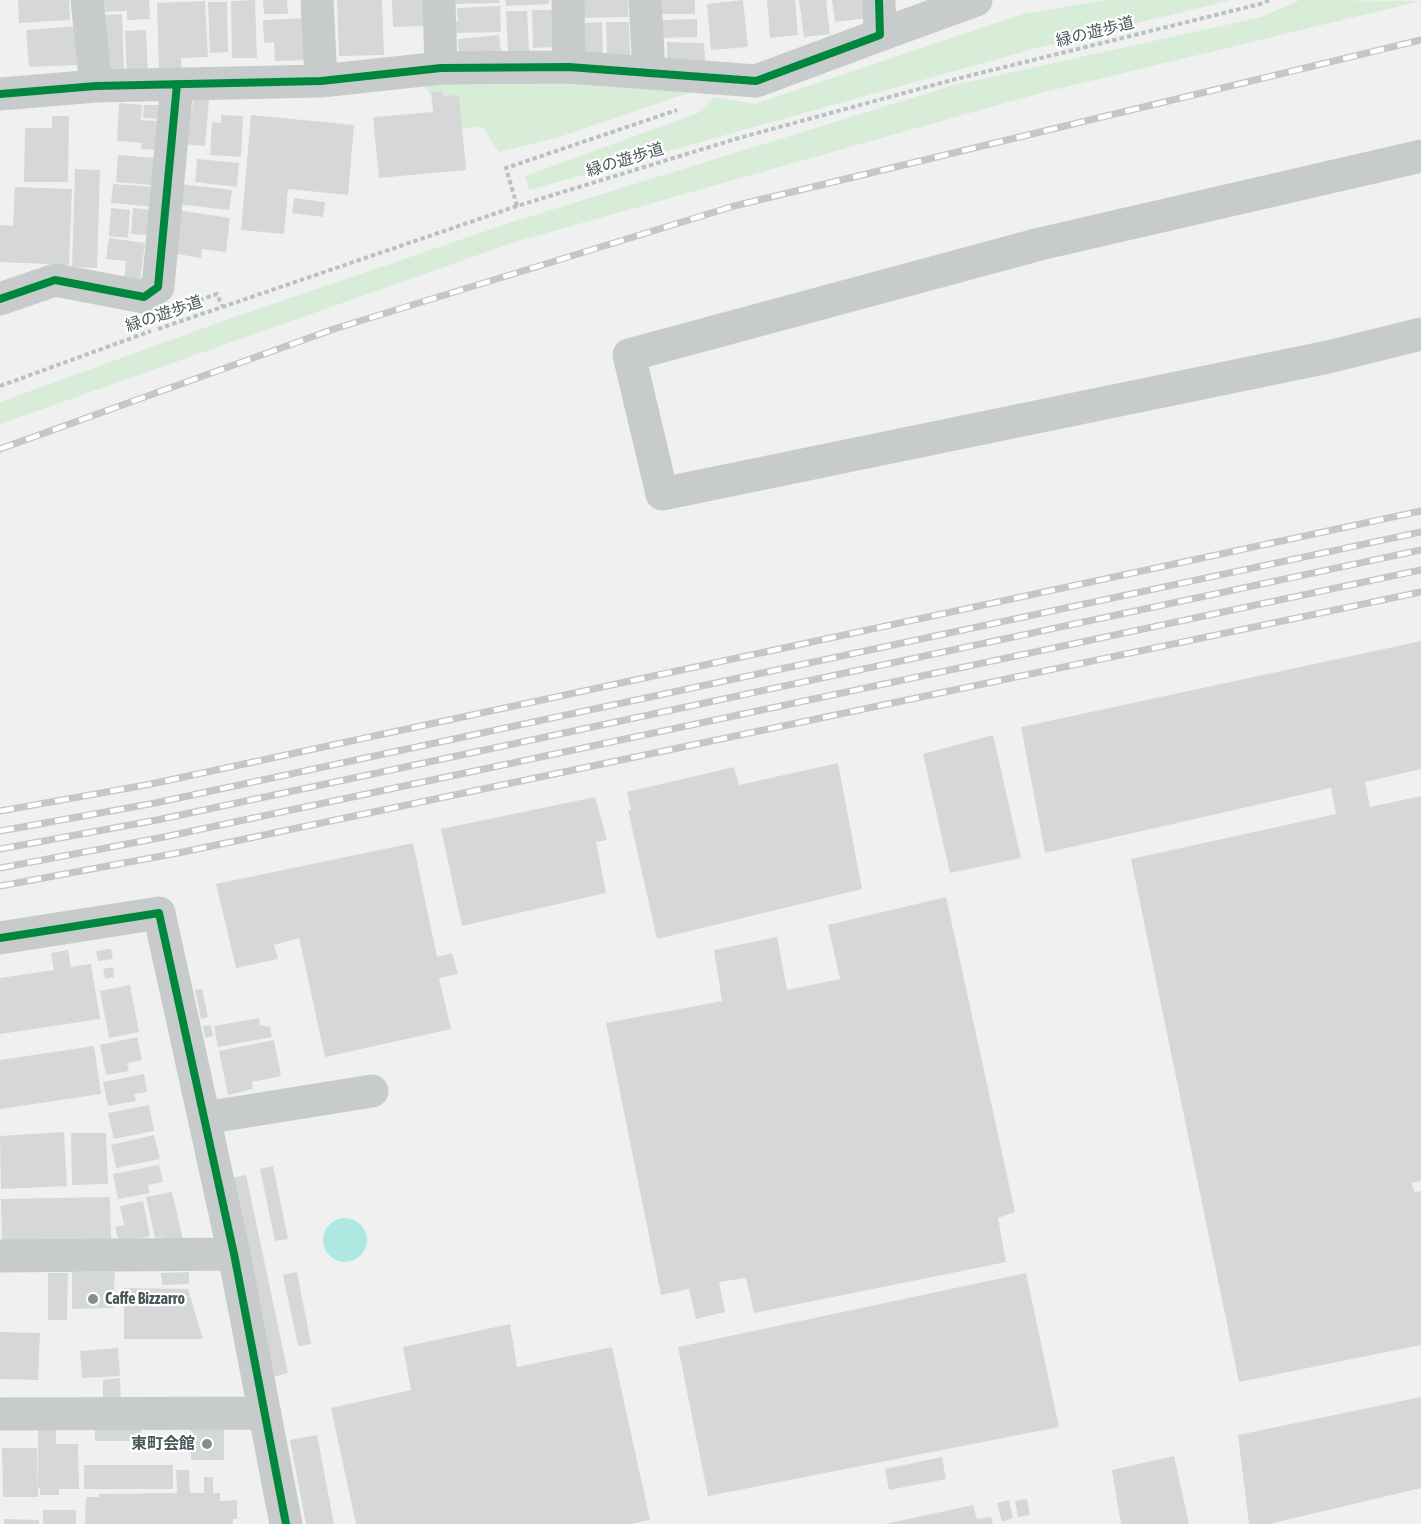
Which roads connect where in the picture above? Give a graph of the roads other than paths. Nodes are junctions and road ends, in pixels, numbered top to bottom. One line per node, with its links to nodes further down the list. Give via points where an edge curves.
1 (87, 0): 14 (street)
2 (317, 0): 12 (street)
3 (439, 0): 10 (street)
4 (568, 0): 9 (street)
5 (645, 0): 11 (street)
6 (879, 0): 8 (street)
7 (976, 0): 8 (street)
8 (880, 35): 11 (street, via 756,81)
9 (569, 67): 10 (street); 11 (street)
10 (441, 68): 12 (street)
11 (649, 71)
12 (321, 81): 13 (street)
13 (177, 84): 14 (street); 17 (street, via 158,287 144,297 55,280)
14 (96, 86): 15 (street)
15 (0, 94)
16 (1421, 156): 18 (street, via 1040,244 629,355 662,494 1328,357)
17 (0, 299)
18 (1421, 334)
19 (0, 938): 21 (street, via 159,913)
20 (372, 1091): 21 (street)
21 (204, 1118): 22 (street)
22 (234, 1254): 23 (street); 25 (street)
23 (0, 1256)
24 (0, 1413): 25 (street)
25 (265, 1413): 26 (street)
26 (286, 1524)

